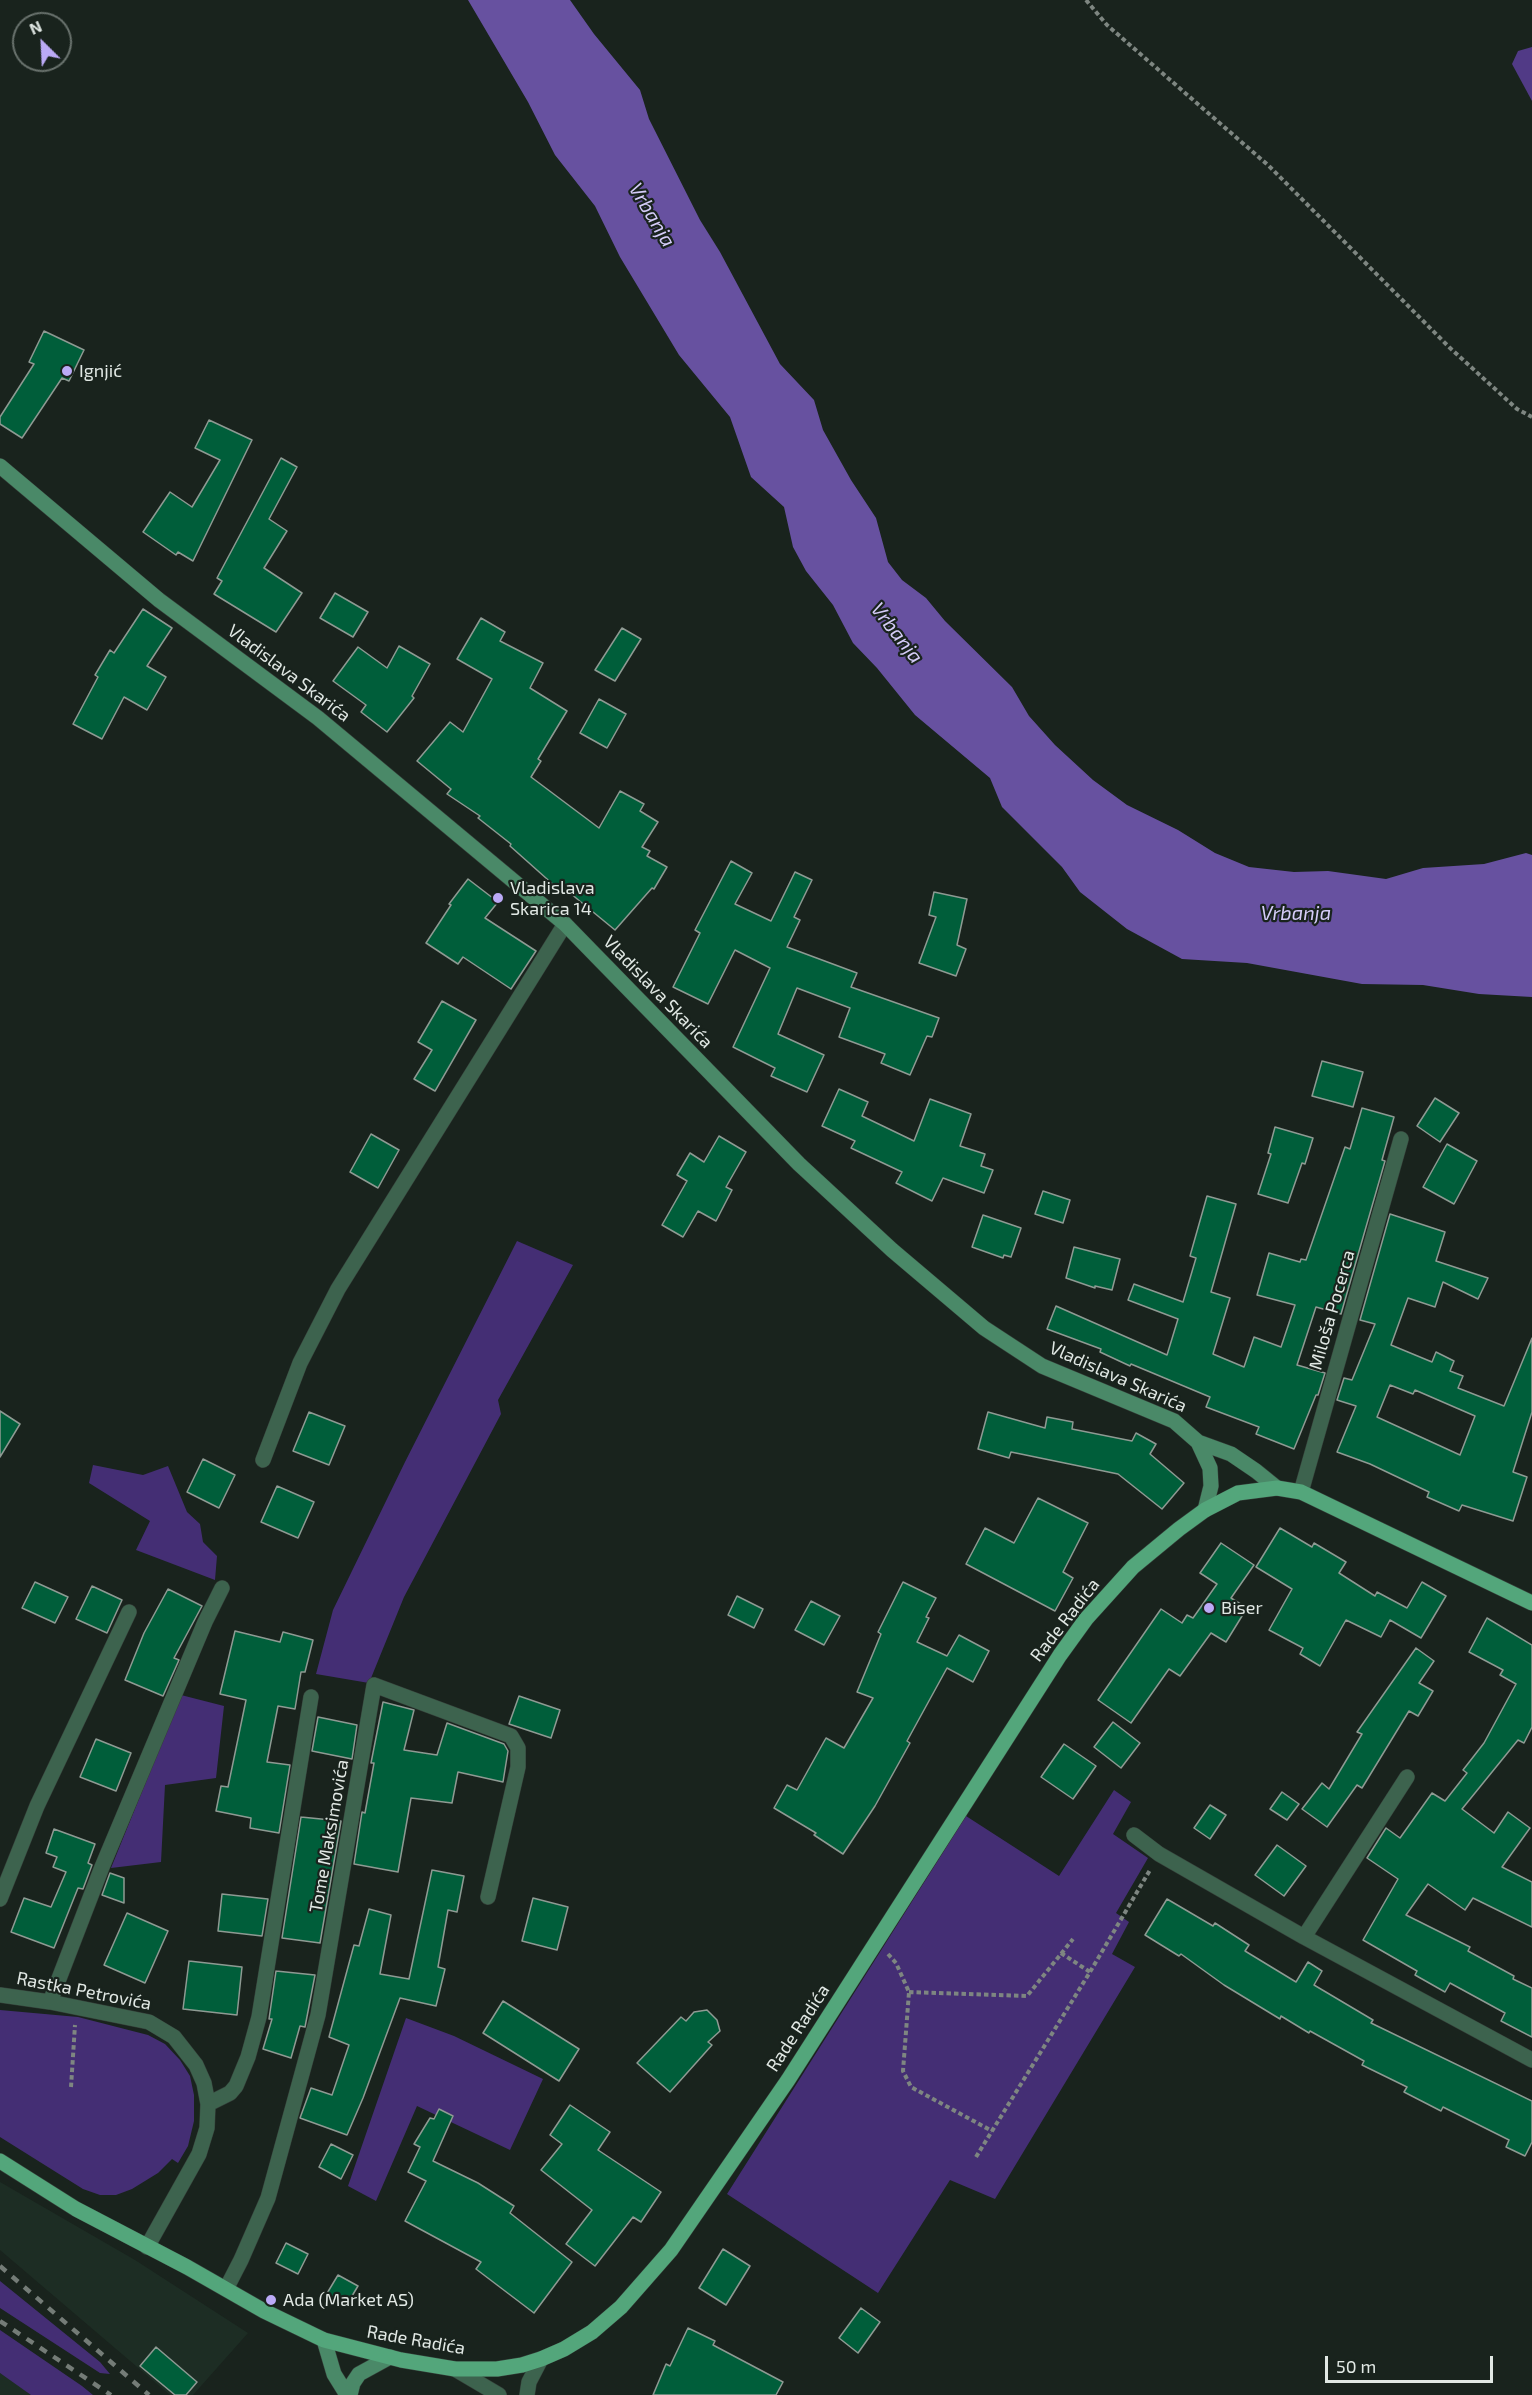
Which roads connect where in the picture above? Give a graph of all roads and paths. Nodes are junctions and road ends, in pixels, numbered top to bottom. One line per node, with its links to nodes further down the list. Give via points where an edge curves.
1 (1086, 0): 2 (path, via 1107,25 1269,166 1449,347 1517,409)
2 (1532, 417)
3 (0, 466): 4 (street, Vladislava Skarića, via 159,600 318,718)
4 (565, 924): 6 (street, Vladislava Skarića, via 799,1164 984,1328 1042,1366 1174,1421); 7 (street, via 338,1289 300,1363)
5 (1401, 1139): 9 (street, Miloša Pocerca)
6 (1198, 1442): 8 (street, Vladislava Skarića, via 1231,1454); 10 (street, via 1211,1477)
7 (263, 1460)
8 (1277, 1488): 9 (main road, Rade Radića); 10 (main road, Rade Radića, via 1238,1493)
9 (1301, 1492): 12 (main road, Rade Radića)
10 (1205, 1510): 22 (main road, Rade Radića, via 1133,1567 1086,1619)
11 (222, 1588): 27 (street, via 102,1867)
12 (1532, 1603)
13 (129, 1612): 19 (street, via 37,1806)
14 (311, 1697): 31 (street, via 259,2017 236,2086)
15 (1407, 1777): 20 (street)
16 (1134, 1834): 17 (street)
17 (1159, 1854): 20 (street); 24 (path)
18 (488, 1897): 36 (street, Tome Maksimovića, via 518,1767 518,1748 511,1736 374,1685 318,2015 268,2198)
19 (0, 1899)
20 (1304, 1937): 29 (street)
21 (1073, 1939): 23 (path)
22 (876, 1942): 25 (path, via 896,1963); 39 (main road, Rade Radića, via 748,2141 671,2250 621,2307 592,2332)
23 (1061, 1953): 24 (path); 25 (path, via 1027,1996)
24 (1090, 1972): 32 (path)
25 (909, 1992): 32 (path, via 903,2071 910,2087)
26 (0, 1995): 27 (street, Rastka Petrovića)
27 (50, 2002): 28 (street, Rastka Petrovića)
28 (77, 2007): 30 (path); 31 (street, Rastka Petrovića, via 140,2019 174,2037 196,2065)
29 (1532, 2060)
30 (70, 2087)
31 (208, 2104): 35 (street, Rastka Petrovića, via 207,2128 199,2154)
32 (992, 2131): 33 (path)
33 (976, 2157)
34 (0, 2162): 35 (main road, Rade Radića)
35 (147, 2247): 36 (main road, Rade Radića)
36 (226, 2289): 37 (main road, Rade Radića)
37 (324, 2340): 38 (main road, Rade Radića); 41 (street, via 334,2374)
38 (390, 2357): 40 (main road, Rade Radića); 41 (street, via 359,2374)
39 (541, 2359): 40 (main road, Rade Radića, via 497,2369); 43 (street)
40 (455, 2369): 42 (street)
41 (349, 2395)
42 (499, 2395)
43 (527, 2395)

